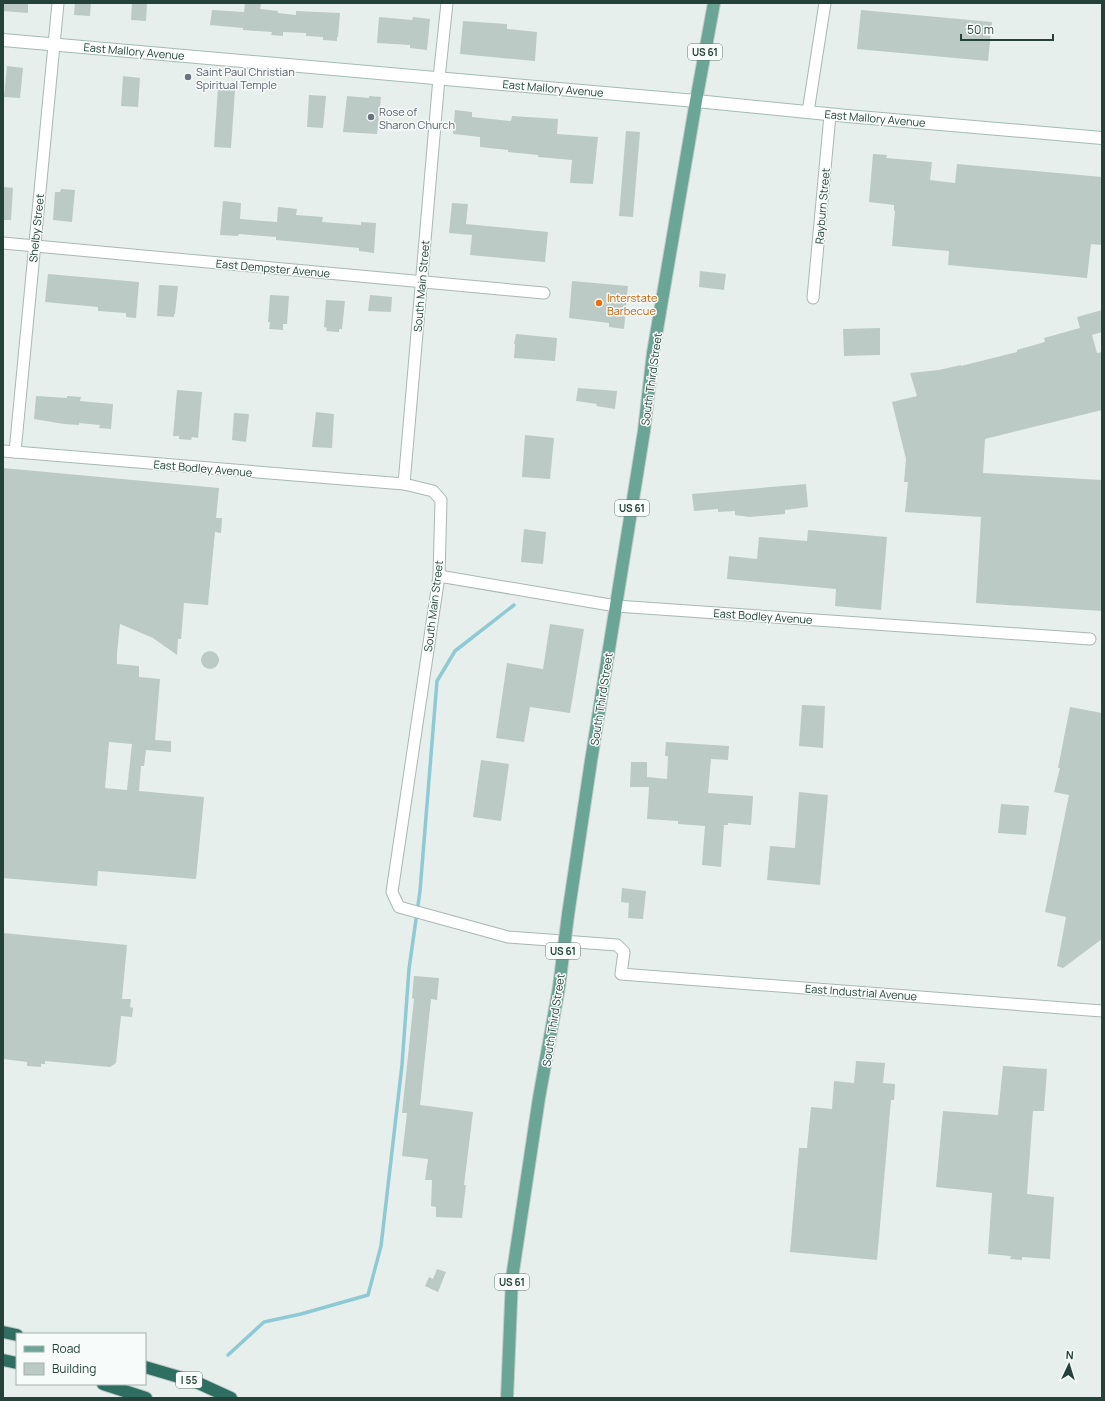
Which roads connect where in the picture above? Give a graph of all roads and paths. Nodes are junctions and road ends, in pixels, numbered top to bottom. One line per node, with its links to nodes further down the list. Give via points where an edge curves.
1 (58, 3): 6 (street, Shelby Street)
2 (447, 3): 7 (street, South Main Street)
3 (714, 3): 8 (main road, South Third Street / US 61)
4 (825, 3): 9 (street)
5 (3, 40): 6 (main road, East Mallory Avenue)
6 (55, 44): 7 (main road, East Mallory Avenue); 13 (street, Shelby Street)
7 (439, 78): 8 (main road, East Mallory Avenue); 14 (street, South Main Street)
8 (696, 101): 9 (main road, East Mallory Avenue); 21 (main road, South Third Street / US 61, via 653,353 644,431)
9 (808, 112): 10 (main road, East Mallory Avenue)
10 (830, 115): 11 (main road, East Mallory Avenue); 16 (street, Rayburn Street)
11 (1102, 138)
12 (3, 243): 13 (street, East Dempster Avenue)
13 (34, 246): 14 (street, East Dempster Avenue); 18 (street, Shelby Street)
14 (421, 282): 15 (street, East Dempster Avenue); 19 (street, South Main Street)
15 (544, 293)
16 (813, 298)
17 (3, 451): 18 (street, East Bodley Avenue)
18 (15, 452): 19 (street, East Bodley Avenue)
19 (404, 484): 20 (street, South Main Street, via 433,492 441,500)
20 (439, 576): 21 (street, East Bodley Avenue); 23 (street, South Main Street, via 392,892 399,907 508,937 618,945 624,952)
21 (616, 606): 22 (street, East Bodley Avenue); 33 (main road, South Third Street / US 61, bridge, via 512,1278)
22 (1090, 639)
23 (621, 974): 24 (street, East Industrial Avenue)
24 (1102, 1011)
25 (3, 1332): 26 (highway)
26 (16, 1335)
27 (3, 1360): 28 (highway)
28 (16, 1363)
29 (146, 1367): 32 (highway, I 55, via 196,1382)
30 (106, 1385): 31 (highway)
31 (146, 1398)
32 (231, 1398)
33 (507, 1398)

